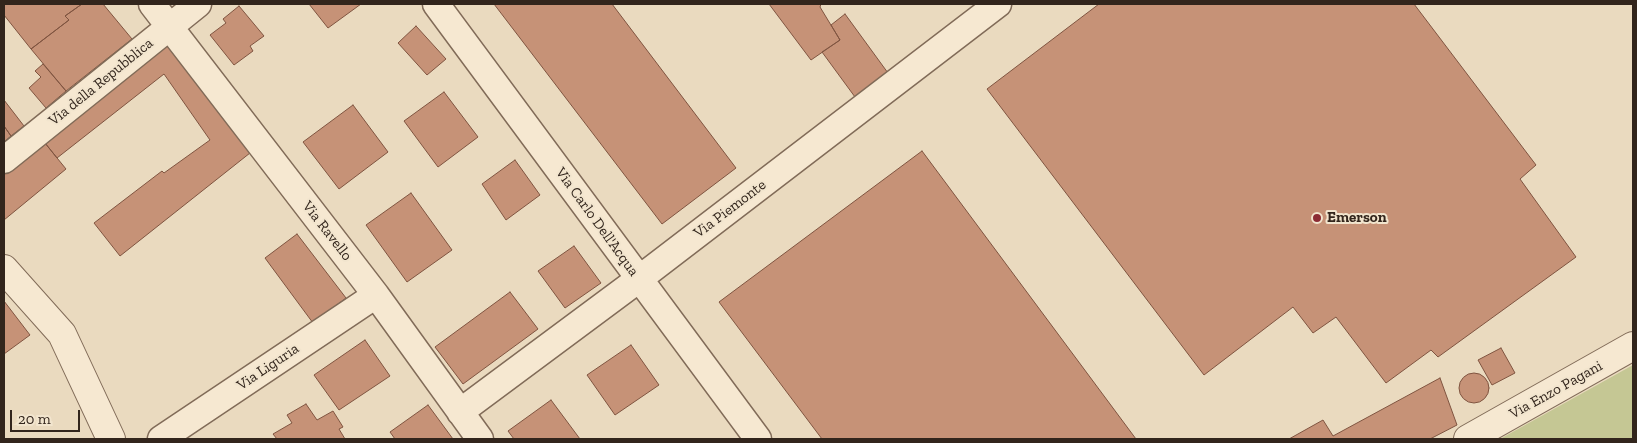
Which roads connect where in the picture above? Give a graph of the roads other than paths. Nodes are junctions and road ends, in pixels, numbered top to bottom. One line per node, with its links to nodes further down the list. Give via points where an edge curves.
1 (152, 4): 5 (street, Via Ravello)
2 (198, 4): 5 (street, Via della Repubblica)
3 (436, 4): 8 (street, Via Carlo Dell'Acqua)
4 (998, 4): 8 (street, Via Piemonte)
5 (169, 26): 6 (street, Via della Repubblica); 9 (street, Via Ravello)
6 (4, 160)
7 (4, 270): 13 (street, via 62,334)
8 (639, 279): 11 (street, Via Piemonte); 16 (street, Via Carlo Dell'Acqua)
9 (376, 295): 11 (street, Via Ravello); 14 (street, Via Liguria)
10 (1633, 346): 12 (street, Via Enzo Pagani)
11 (460, 412): 15 (street, Via Ravello)
12 (1474, 436)
13 (111, 439)
14 (161, 439)
15 (480, 439)
16 (758, 439)

